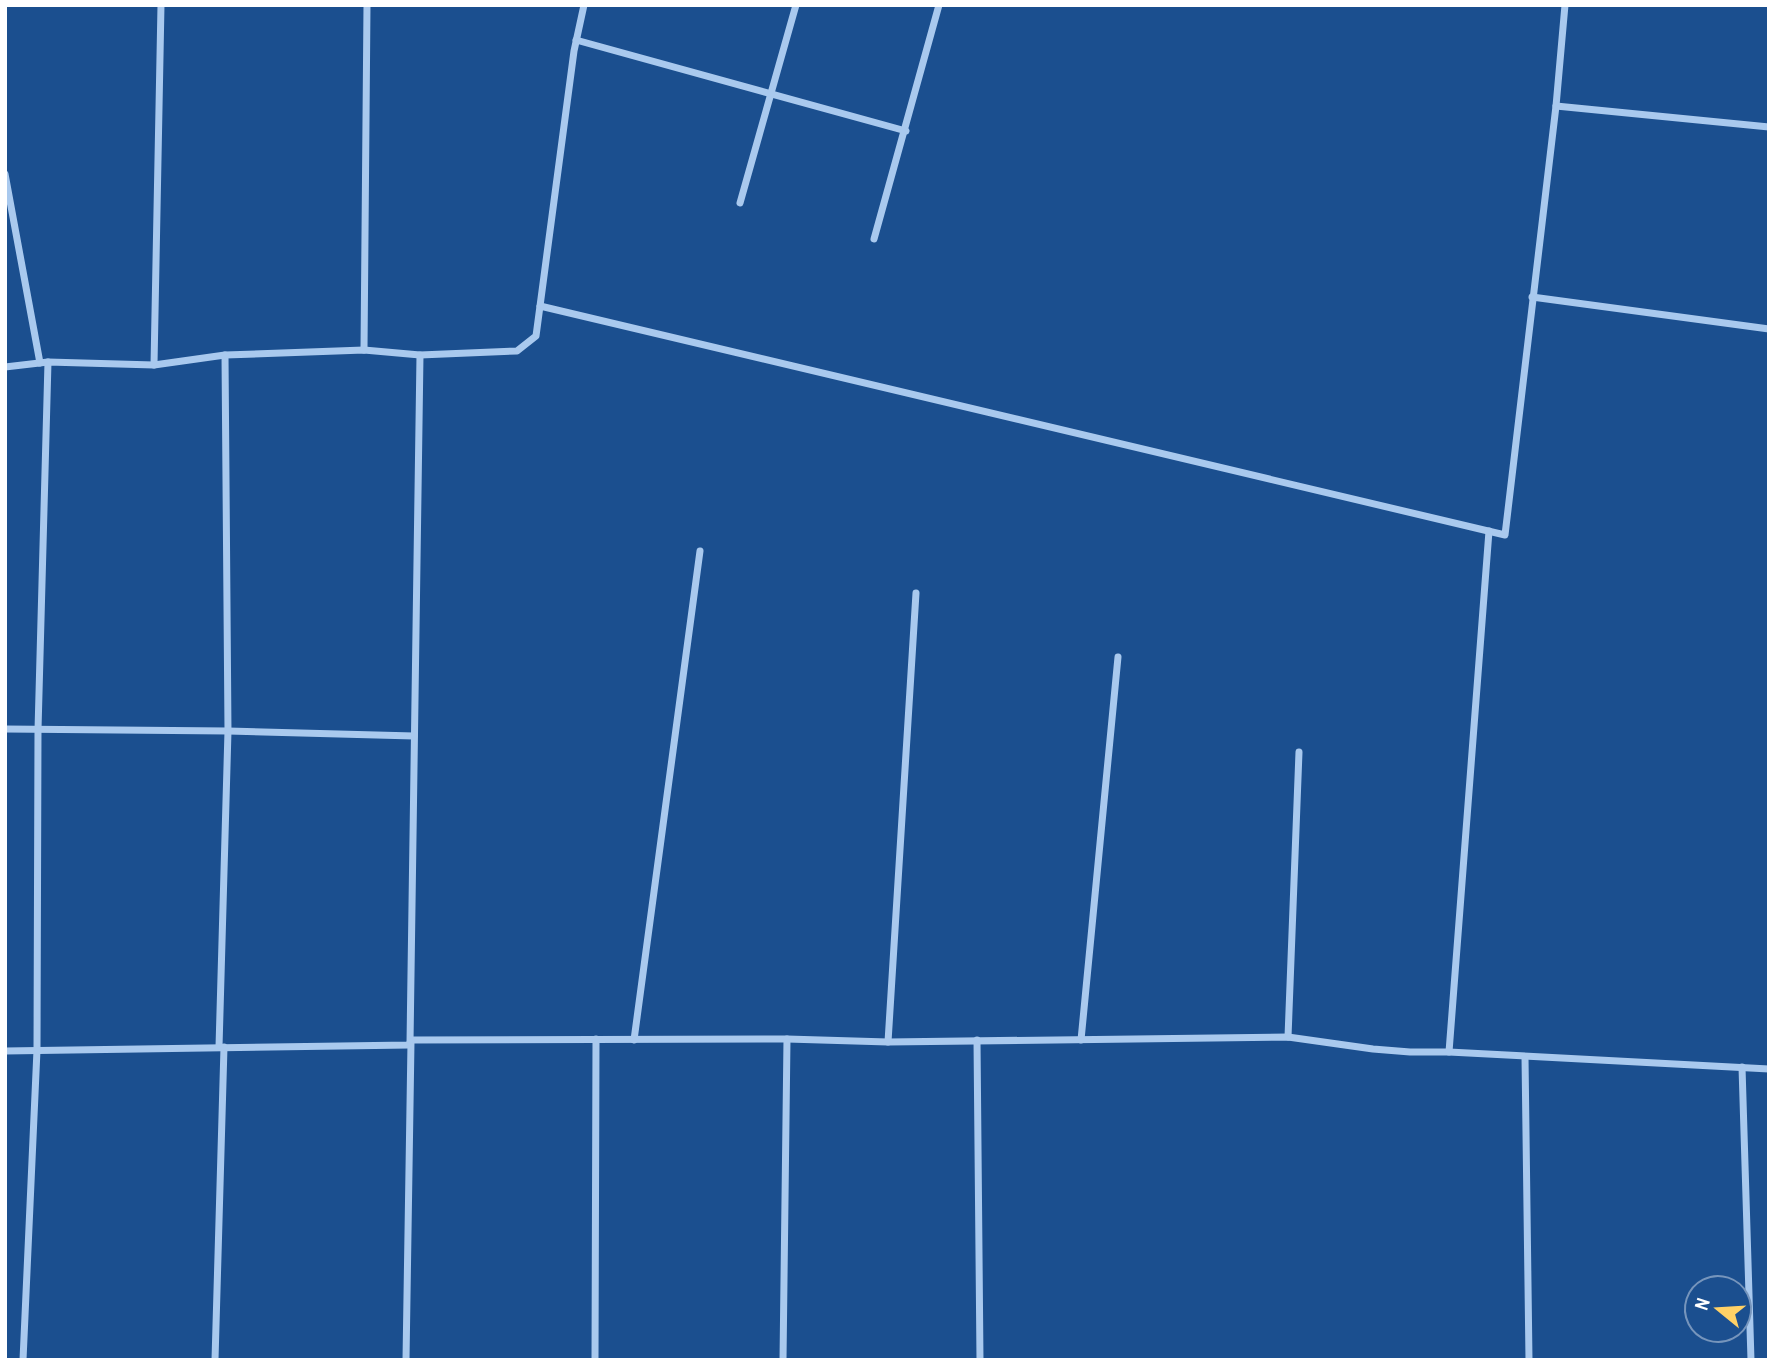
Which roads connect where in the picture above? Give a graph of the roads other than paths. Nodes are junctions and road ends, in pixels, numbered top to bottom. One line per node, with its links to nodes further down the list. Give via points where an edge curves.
1 (160, 5): 22 (street)
2 (367, 5): 18 (street)
3 (584, 5): 7 (street)
4 (796, 5): 8 (street)
5 (939, 5): 11 (street)
6 (1565, 5): 9 (street)
7 (576, 40): 8 (street); 16 (street)
8 (771, 94): 11 (street); 13 (street)
9 (1556, 106): 10 (street); 15 (street)
10 (1769, 127)
11 (906, 131): 14 (street)
12 (5, 174): 21 (street)
13 (740, 203)
14 (874, 239)
15 (1532, 297): 17 (street); 24 (street, via 1505,535)
16 (540, 306): 20 (street, via 536,336 517,351); 24 (street)
17 (1769, 329)
18 (364, 350): 19 (street); 20 (street)
19 (225, 355): 22 (street); 30 (street)
20 (420, 355): 31 (street)
21 (44, 363): 22 (street); 23 (street); 29 (street)
22 (154, 365)
23 (5, 368)
24 (1489, 531): 44 (street)
25 (700, 551): 36 (street)
26 (916, 593): 40 (street)
27 (1118, 657): 38 (street)
28 (5, 729): 29 (street)
29 (38, 730): 30 (street); 42 (street)
30 (228, 731): 31 (street); 41 (street)
31 (414, 736): 39 (street)
32 (1299, 752): 33 (street)
33 (1288, 1037): 38 (street); 44 (street, via 1373,1049)
34 (787, 1039): 36 (street); 40 (street); 52 (street)
35 (596, 1040): 36 (street); 39 (street); 51 (street)
36 (634, 1040)
37 (977, 1040): 38 (street); 40 (street); 53 (street)
38 (1081, 1040)
39 (410, 1042): 41 (street); 50 (street)
40 (888, 1042)
41 (222, 1047): 42 (street); 49 (street)
42 (37, 1050): 43 (street); 48 (street)
43 (5, 1051)
44 (1449, 1052): 45 (street)
45 (1525, 1057): 46 (street); 54 (street)
46 (1742, 1067): 47 (street); 55 (street)
47 (1769, 1069)
48 (23, 1360)
49 (215, 1360)
50 (407, 1360)
51 (595, 1360)
52 (783, 1360)
53 (980, 1360)
54 (1529, 1360)
55 (1751, 1360)

